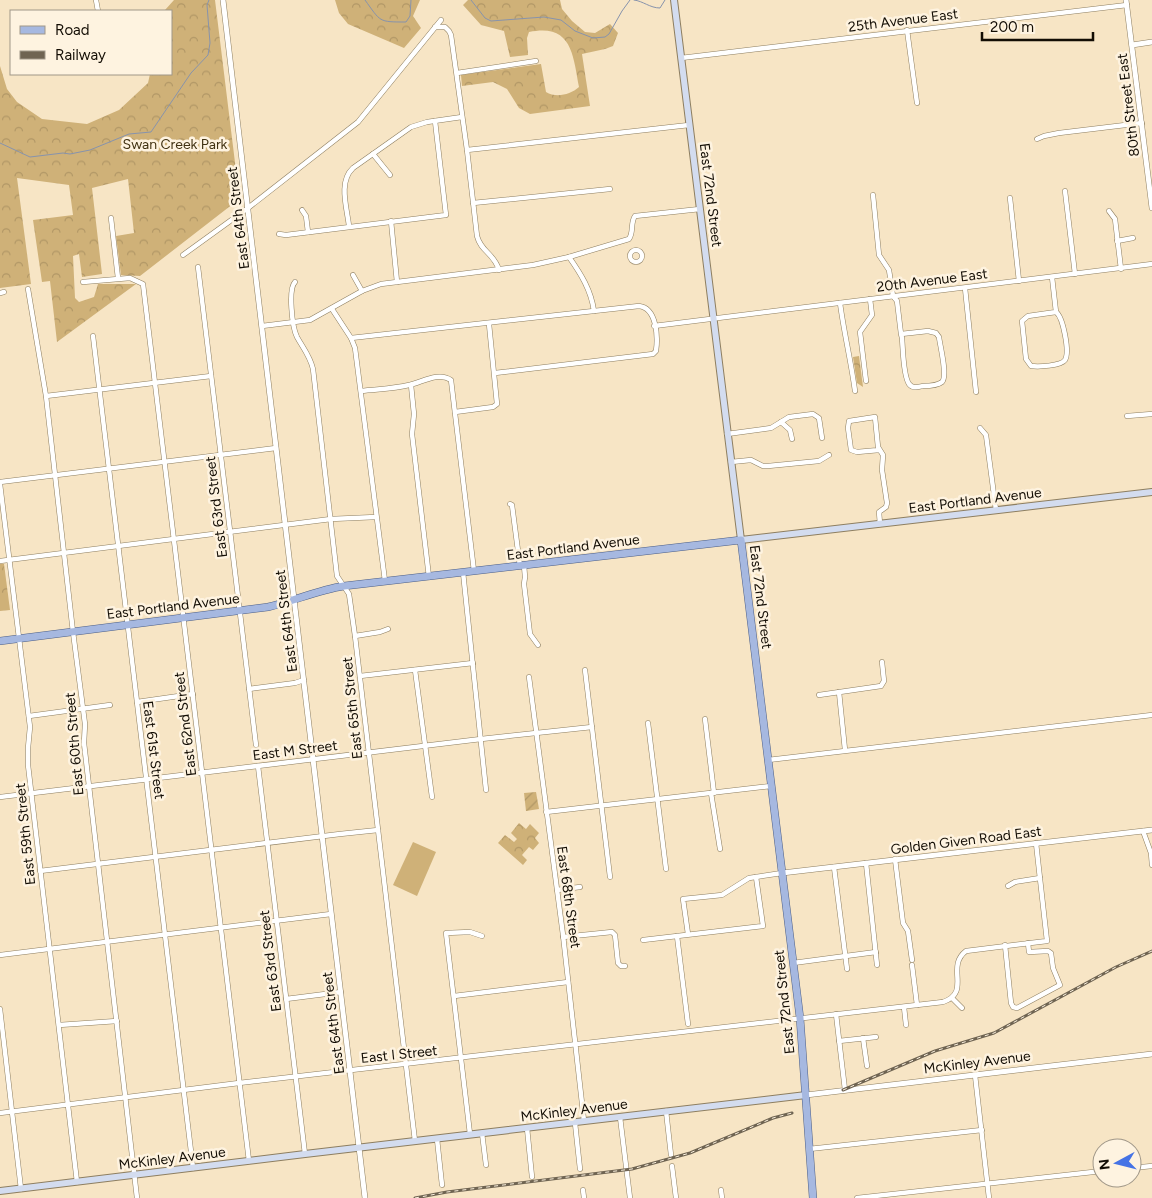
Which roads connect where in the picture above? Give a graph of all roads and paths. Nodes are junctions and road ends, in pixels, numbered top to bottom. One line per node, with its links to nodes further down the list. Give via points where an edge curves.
1 (223, 0): 26 (street, East 64th Street)
2 (674, 0): 9 (main road, East 72nd Street)
3 (1127, 3): 6 (street, 25th Avenue East); 8 (street, 80th Street East)
4 (441, 20): 5 (street)
5 (435, 27): 11 (street, via 443,26 449,30); 26 (street, via 358,122)
6 (907, 30): 9 (street, 25th Avenue East); 12 (street)
7 (1152, 42): 8 (street)
8 (1132, 45): 15 (street, 80th Street East)
9 (681, 58): 16 (main road, East 72nd Street)
10 (536, 61): 11 (street)
11 (457, 73): 13 (street)
12 (916, 103)
13 (462, 117): 14 (street); 18 (street)
14 (435, 120): 19 (street, via 411,126); 32 (street, via 446,215)
15 (1142, 123): 17 (street, via 1059,133); 27 (street, 80th Street East)
16 (689, 125): 18 (street); 28 (main road, East 72nd Street)
17 (1037, 139)
18 (467, 150): 25 (street)
19 (373, 154): 20 (street); 33 (street, via 347,176 345,190)
20 (390, 176)
21 (610, 189): 25 (street)
22 (1065, 191): 46 (street)
23 (873, 195): 57 (street, via 879,255 889,270)
24 (1010, 198): 50 (street)
25 (473, 203): 45 (street, via 478,241 496,261)
26 (248, 208): 40 (street); 66 (street, East 64th Street)
27 (1152, 208)
28 (700, 209): 37 (street, via 634,218 632,233); 63 (main road, East 72nd Street)
29 (302, 210): 34 (street)
30 (1108, 211): 38 (street, via 1115,219)
31 (111, 218): 49 (street)
32 (390, 221): 33 (street); 53 (street)
33 (349, 226): 34 (street)
34 (308, 232): 35 (street)
35 (279, 234)
36 (1134, 238): 38 (street)
37 (626, 241): 39 (street); 41 (street)
38 (1117, 241): 44 (street)
39 (632, 250)
40 (182, 255)
41 (569, 257): 45 (street); 61 (street, via 587,284)
42 (1152, 264): 44 (street, 20th Avenue East)
43 (198, 267): 72 (street, East 63rd Street)
44 (1121, 269): 46 (street, 20th Avenue East)
45 (499, 270): 53 (street)
46 (1076, 274): 48 (street, 20th Avenue East)
47 (353, 275): 56 (street)
48 (1052, 277): 50 (street, 20th Avenue East); 62 (street)
49 (118, 278): 51 (street); 74 (street, East 62nd Street, via 130,278 143,284)
50 (1020, 281): 54 (street, 20th Avenue East)
51 (83, 282)
52 (295, 282): 64 (street, East 65th Street, via 290,292)
53 (397, 282): 56 (street)
54 (964, 288): 57 (street, 20th Avenue East); 79 (street)
55 (28, 289): 80 (street, East 60th Street)
56 (362, 291): 60 (street)
57 (893, 296): 58 (street, 20th Avenue East); 68 (street, via 897,301)
58 (870, 299): 59 (street, 20th Avenue East); 73 (street, via 872,315 860,332)
59 (840, 303): 63 (street, 20th Avenue East); 78 (street)
60 (332, 309): 64 (street, via 310,320); 70 (street)
61 (594, 311): 65 (street); 67 (street, via 643,306 652,315)
62 (1056, 312): 62 (street, via 1024,318 1026,359 1034,367 1064,362 1063,322)
63 (714, 319): 67 (street, 20th Avenue East); 86 (main road, East 72nd Street)
64 (294, 322): 66 (street); 102 (street, East 65th Street, via 313,369)
65 (489, 324): 70 (street); 71 (street)
66 (262, 326): 89 (street, East 64th Street)
67 (654, 326): 71 (street, via 657,348 653,354)
68 (901, 334): 68 (street, via 910,385 941,383 944,370 939,336 928,332)
69 (93, 336): 76 (street, East 61st Street)
70 (351, 338): 77 (street)
71 (494, 373): 81 (street, via 496,405)
72 (212, 376): 74 (street); 91 (street, East 63rd Street)
73 (866, 381)
74 (156, 383): 76 (street); 93 (street, East 62nd Street)
75 (411, 385): 77 (street); 81 (street, via 425,379 442,377 451,380); 115 (street, via 412,434)
76 (100, 390): 80 (street); 95 (street, East 61st Street)
77 (360, 391): 101 (street)
78 (855, 391)
79 (976, 392)
80 (46, 396): 96 (street, East 60th Street)
81 (455, 412): 114 (street)
82 (1152, 414): 83 (street)
83 (1128, 416)
84 (781, 422): 86 (street, via 771,428); 87 (street, via 790,430); 88 (street, via 790,417 816,416)
85 (980, 428): 100 (street, via 986,435)
86 (728, 434): 94 (main road, East 72nd Street)
87 (792, 438)
88 (822, 438)
89 (276, 448): 91 (street); 104 (street, East 64th Street)
90 (879, 450): 90 (street, via 851,450 849,421 875,417); 103 (street, via 883,455 887,505 879,512)
91 (221, 454): 93 (street); 105 (street, East 63rd Street)
92 (829, 455): 94 (street, via 819,460 768,466 751,460)
93 (166, 462): 95 (street); 106 (street, East 62nd Street)
94 (731, 462): 107 (main road, East 72nd Street)
95 (109, 469): 96 (street); 108 (street, East 61st Street)
96 (55, 476): 97 (street); 109 (street, East 60th Street)
97 (0, 483): 110 (street, East 59th Street)
98 (1152, 492): 100 (main road, East Portland Avenue)
99 (510, 504): 112 (street)
100 (996, 510): 103 (main road, East Portland Avenue)
101 (376, 517): 102 (street); 116 (street)
102 (331, 519): 104 (street); 117 (street, East 65th Street, via 337,576)
103 (880, 524): 107 (main road, East Portland Avenue)
104 (286, 526): 105 (street); 118 (street, East 64th Street)
105 (231, 532): 106 (street); 119 (street, East 63rd Street)
106 (175, 539): 108 (street); 120 (street, East 62nd Street)
107 (741, 540): 112 (main road, East Portland Avenue); 154 (main road, East 72nd Street)
108 (119, 546): 109 (street); 121 (street, East 61st Street)
109 (64, 553): 110 (street); 123 (street, East 60th Street)
110 (10, 560): 111 (street); 125 (street, East 59th Street)
111 (0, 561)
112 (522, 565): 114 (main road, East Portland Avenue); 127 (street, via 530,634)
113 (463, 572): 114 (main road, East Portland Avenue); 115 (main road, East Portland Avenue); 129 (street)
114 (474, 572)
115 (428, 577): 116 (main road, East Portland Avenue)
116 (385, 581): 117 (main road, East Portland Avenue)
117 (344, 586): 118 (main road, East Portland Avenue); 124 (street, East 65th Street, via 349,594)
118 (294, 600): 119 (main road, East Portland Avenue); 134 (street, East 64th Street)
119 (239, 611): 120 (main road, East Portland Avenue); 135 (street, East 63rd Street)
120 (184, 618): 121 (main road, East Portland Avenue); 137 (street, East 62nd Street)
121 (128, 624): 123 (main road, East Portland Avenue); 139 (street, East 61st Street)
122 (388, 629): 124 (street)
123 (73, 632): 125 (main road, East Portland Avenue); 141 (street, East 60th Street)
124 (354, 636): 132 (street, East 65th Street)
125 (18, 639): 126 (main road, East Portland Avenue); 143 (street, East 59th Street)
126 (0, 641)
127 (538, 645)
128 (882, 662): 136 (street, via 884,681 881,686)
129 (473, 663): 130 (street); 148 (street)
130 (415, 670): 132 (street); 150 (street)
131 (585, 670): 146 (street)
132 (360, 676): 152 (street, East 65th Street)
133 (529, 677): 147 (street, East 68th Street)
134 (304, 680): 135 (street); 153 (street, East 64th Street)
135 (249, 689): 149 (street, East 63rd Street)
136 (838, 692): 138 (street); 151 (street)
137 (193, 694): 139 (street); 156 (street, East 62nd Street)
138 (819, 695)
139 (137, 702): 157 (street, East 61st Street)
140 (110, 705): 141 (street)
141 (83, 709): 143 (street); 159 (street, East 60th Street)
142 (1152, 715): 151 (street)
143 (29, 716): 161 (street, East 59th Street)
144 (705, 719): 162 (street)
145 (648, 723): 165 (street)
146 (592, 727): 147 (street, East M Street); 166 (street)
147 (537, 732): 148 (street, East M Street); 167 (street, East 68th Street)
148 (481, 739): 150 (street, East M Street); 160 (street)
149 (256, 745)
150 (425, 746): 152 (street, East M Street); 164 (street)
151 (845, 750): 154 (street)
152 (368, 753): 153 (street, East M Street); 168 (street, East 65th Street)
153 (313, 759): 155 (street, East M Street); 171 (street, East 64th Street)
154 (768, 760): 158 (main road, East 72nd Street)
155 (258, 766): 156 (street, East M Street); 172 (street, East 63rd Street)
156 (202, 773): 157 (street, East M Street); 175 (street, East 62nd Street)
157 (147, 780): 159 (street, East M Street); 176 (street, East 61st Street)
158 (771, 786): 162 (street); 184 (main road, East 72nd Street)
159 (90, 787): 161 (street, East M Street); 179 (street, East 60th Street)
160 (486, 790)
161 (32, 793): 163 (street, East M Street); 183 (street, East 59th Street)
162 (712, 793): 165 (street); 174 (street)
163 (0, 797)
164 (432, 797)
165 (658, 799): 166 (street); 182 (street)
166 (602, 806): 167 (street); 186 (street)
167 (546, 812): 190 (street, East 68th Street)
168 (378, 830): 171 (street); 233 (street, East 65th Street)
169 (1152, 830): 170 (street, Golden Given Road East)
170 (1144, 831): 173 (street, Golden Given Road East); 180 (street)
171 (322, 837): 172 (street); 191 (street, East 64th Street)
172 (268, 843): 175 (street); 192 (street, East 63rd Street)
173 (1036, 843): 177 (street, Golden Given Road East); 187 (street)
174 (720, 849)
175 (212, 850): 176 (street); 193 (street, East 62nd Street)
176 (156, 857): 179 (street); 194 (street, East 61st Street)
177 (895, 860): 178 (street, Golden Given Road East); 216 (street)
178 (866, 863): 181 (street, Golden Given Road East); 204 (street)
179 (98, 864): 183 (street); 200 (street, East 60th Street)
180 (1152, 865)
181 (834, 867): 184 (street, Golden Given Road East); 206 (street)
182 (666, 869)
183 (40, 871): 203 (street, East 59th Street)
184 (782, 873): 185 (street); 207 (main road, East 72nd Street)
185 (756, 877): 195 (street, via 745,879 722,895 683,899); 195 (street, via 763,926)
186 (610, 878)
187 (1040, 878): 188 (street); 201 (street, via 1047,941)
188 (1008, 886)
189 (580, 887): 190 (street)
190 (557, 890): 198 (street, East 68th Street)
191 (331, 914): 192 (street); 212 (street, East 64th Street)
192 (276, 921): 193 (street); 215 (street, East 63rd Street)
193 (220, 927): 194 (street); 238 (street, East 62nd Street)
194 (165, 934): 200 (street); 239 (street, East 61st Street)
195 (688, 934): 197 (street)
196 (482, 936): 213 (street, via 470,932 446,933)
197 (677, 936): 199 (street); 223 (street)
198 (563, 937): 208 (street, via 612,932 618,963); 211 (street, East 68th Street)
199 (643, 940)
200 (107, 941): 203 (street); 222 (street, East 60th Street)
201 (1028, 943): 202 (street); 202 (street, via 1028,952 1052,953 1053,968 1060,985 1018,1008 1014,1008 1010,999)
202 (1005, 945): 214 (street, via 970,950 961,955 956,966 958,987)
203 (50, 948): 205 (street); 224 (street, East 59th Street)
204 (876, 952): 206 (street); 209 (street)
205 (0, 955)
206 (845, 956): 207 (street); 210 (street)
207 (793, 963): 221 (main road, East 72nd Street)
208 (625, 966)
209 (877, 966)
210 (847, 969)
211 (568, 982): 213 (street); 230 (street, East 68th Street)
212 (341, 992): 215 (street); 235 (street, East 64th Street)
213 (454, 996): 232 (street)
214 (952, 998): 216 (street, East I Street); 218 (street)
215 (286, 999): 237 (street, East 63rd Street)
216 (917, 1005): 217 (street, East I Street)
217 (904, 1007): 220 (street, East I Street); 225 (street)
218 (962, 1008)
219 (0, 1009): 226 (street)
220 (836, 1014): 221 (street, East I Street); 229 (street)
221 (800, 1018): 230 (street, East I Street); 241 (main road, East 72nd Street)
222 (117, 1021): 224 (street); 242 (street, East 60th Street)
223 (688, 1024)
224 (59, 1025): 243 (street, East 59th Street)
225 (906, 1025)
226 (2, 1033): 244 (street)
227 (876, 1037): 228 (street)
228 (863, 1038): 229 (street); 234 (street)
229 (839, 1041): 240 (street)
230 (575, 1044): 232 (street, East I Street); 248 (street, East 68th Street)
231 (1152, 1054): 236 (street, McKinley Avenue)
232 (460, 1058): 233 (street, East I Street); 253 (street)
233 (405, 1065): 235 (street, East I Street); 255 (street, East 65th Street)
234 (867, 1066)
235 (350, 1070): 237 (street, East I Street); 256 (street, East 64th Street)
236 (975, 1075): 240 (street, McKinley Avenue); 251 (street)
237 (296, 1076): 238 (street, East I Street); 258 (street, East 63rd Street)
238 (239, 1083): 239 (street, East I Street); 260 (street, East 62nd Street)
239 (184, 1090): 242 (street, East I Street); 263 (street, East 61st Street)
240 (845, 1090): 241 (street, McKinley Avenue)
241 (806, 1095): 245 (main road, McKinley Avenue); 257 (main road, East 72nd Street)
242 (126, 1097): 243 (street, East I Street); 266 (street, East 60th Street)
243 (68, 1104): 244 (street, East I Street); 268 (street, East 59th Street)
244 (12, 1111): 246 (street, East I Street); 271 (street)
245 (666, 1111): 247 (main road, McKinley Avenue); 259 (street)
246 (0, 1113)
247 (620, 1117): 248 (main road, McKinley Avenue); 278 (street)
248 (584, 1121): 249 (main road, McKinley Avenue)
249 (575, 1122): 250 (main road, McKinley Avenue); 264 (street)
250 (527, 1128): 252 (main road, McKinley Avenue); 267 (street)
251 (982, 1130): 257 (street); 269 (street)
252 (482, 1133): 253 (main road, McKinley Avenue); 261 (street)
253 (470, 1134): 254 (main road, McKinley Avenue)
254 (437, 1138): 255 (main road, McKinley Avenue); 270 (street)
255 (415, 1141): 256 (main road, McKinley Avenue)
256 (360, 1148): 258 (main road, McKinley Avenue); 276 (street, East 64th Street)
257 (809, 1149): 281 (main road, East 72nd Street)
258 (305, 1154): 260 (main road, McKinley Avenue)
259 (671, 1155)
260 (248, 1161): 263 (main road, McKinley Avenue)
261 (486, 1165)
262 (672, 1166): 279 (street)
263 (193, 1168): 266 (main road, McKinley Avenue)
264 (580, 1169)
265 (1092, 1172): 269 (street)
266 (135, 1175): 268 (main road, McKinley Avenue); 275 (street, East 60th Street)
267 (532, 1177)
268 (77, 1182): 271 (main road, McKinley Avenue)
269 (988, 1184): 282 (street); 283 (street)
270 (442, 1185)
271 (21, 1189): 274 (main road, McKinley Avenue)
272 (583, 1190): 277 (street)
273 (721, 1190): 280 (street)
274 (0, 1192)
275 (137, 1198)
276 (365, 1198)
277 (584, 1198)
278 (630, 1198)
279 (676, 1198)
280 (722, 1198)
281 (813, 1198)
282 (857, 1198)
283 (989, 1198)

